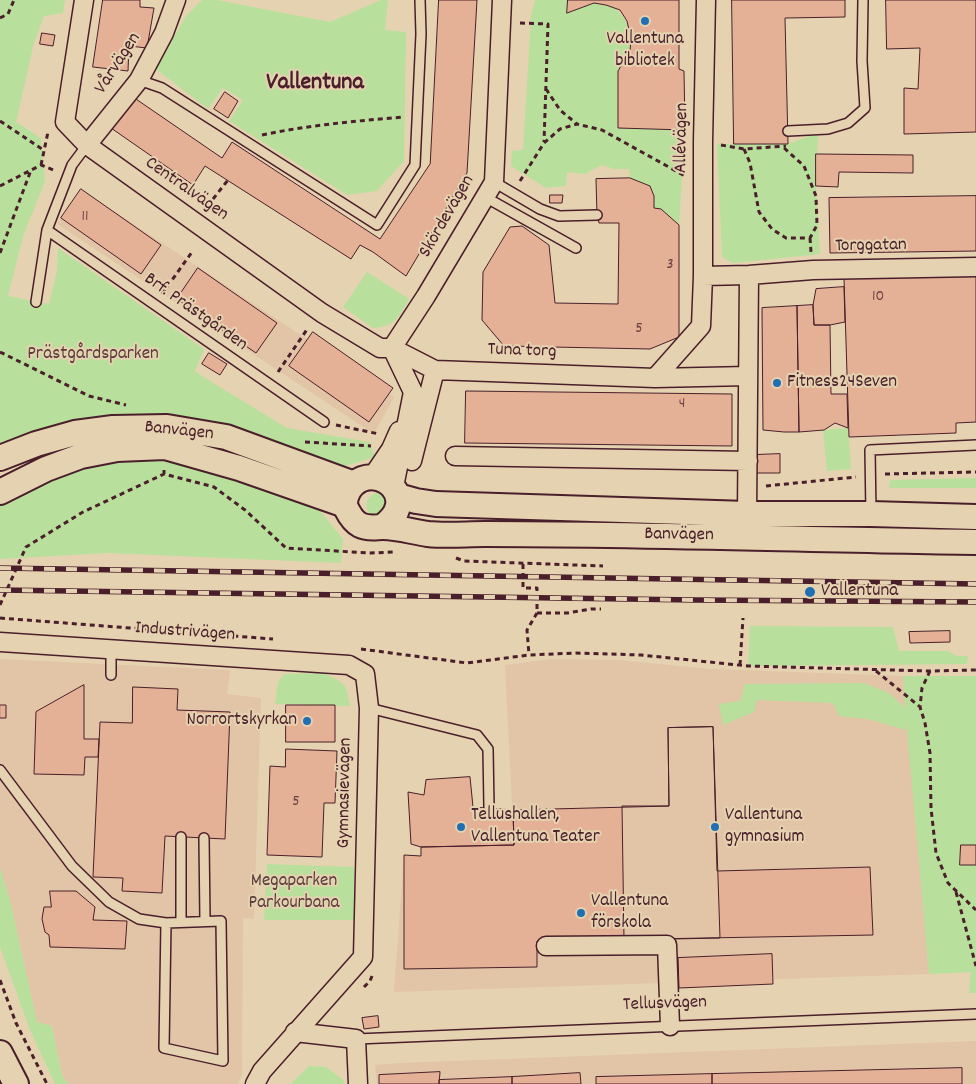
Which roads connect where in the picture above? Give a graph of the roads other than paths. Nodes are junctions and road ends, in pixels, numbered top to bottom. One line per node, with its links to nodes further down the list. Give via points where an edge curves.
1 (84, 0): 9 (street, Centralvägen, via 65,122)
2 (176, 0): 7 (street, Vårvägen, via 164,33)
3 (420, 0): 7 (lane, via 416,165 377,226 162,88)
4 (502, 0): 10 (street, Skördevägen)
5 (706, 0): 17 (street, Allévägen)
6 (863, 0): 8 (lane, via 865,108 848,123 828,129)
7 (139, 80): 9 (street, Vårvägen)
8 (788, 131)
9 (87, 145): 13 (lane, via 72,165); 19 (street, Centralvägen, via 322,313 380,348)
10 (494, 182): 11 (street, Skördevägen); 12 (lane, via 540,209 559,216)
11 (485, 197): 14 (lane); 19 (street, Skördevägen)
12 (597, 215)
13 (47, 230): 18 (lane); 24 (lane, Brf. Prästgården)
14 (576, 248)
15 (976, 267): 16 (street, Torggatan, via 813,270)
16 (748, 275): 17 (street); 21 (street)
17 (703, 276): 22 (street, via 701,326)
18 (36, 302)
19 (392, 348): 20 (street, Tuna torg); 23 (street, via 413,392)
20 (435, 370): 22 (street, Tuna torg); 28 (street)
21 (748, 376): 22 (street, Tuna torg); 29 (street)
22 (655, 378)
23 (409, 407): 30 (street, via 391,449); 32 (street)
24 (324, 422)
25 (976, 446): 34 (lane, via 870,450)
26 (455, 456): 29 (street)
27 (0, 458): 30 (street, Banvägen, via 75,433 113,428 167,427 226,437)
28 (412, 461)
29 (748, 461): 33 (street)
30 (357, 489): 31 (street, Banvägen, via 239,468 165,447 117,449 80,456); 32 (street, Banvägen, via 383,480); 36 (street, Banvägen, via 350,515 360,525)
31 (0, 492)
32 (396, 492): 33 (street, Banvägen, via 416,501 436,504); 36 (street, via 399,508 393,519)
33 (747, 514): 34 (street, Banvägen)
34 (872, 514): 35 (street, Banvägen)
35 (976, 517)
36 (382, 527): 37 (street, Banvägen, via 430,534)
37 (976, 542)
38 (0, 642): 39 (street, Industrivägen)
39 (111, 649): 40 (street, Industrivägen, via 349,665); 41 (lane)
40 (365, 674): 42 (street, Gymnasievägen)
41 (111, 675)
42 (369, 708): 44 (lane, via 477,735 488,749); 53 (street, Gymnasievägen, via 363,957)
43 (0, 770): 49 (lane, via 72,866 109,902 139,919)
44 (489, 807)
45 (181, 837): 48 (lane)
46 (204, 838): 47 (lane)
47 (205, 921): 48 (lane); 49 (lane, via 221,921 223,1061 164,1048)
48 (181, 922): 49 (lane)
49 (166, 923)
50 (546, 946): 52 (street, via 667,945)
51 (976, 1014): 52 (lane, Tellusvägen)
52 (670, 1026): 54 (lane, Tellusvägen)
53 (295, 1032): 54 (street, Tellusvägen); 57 (street, Gymnasievägen, via 262,1071)
54 (356, 1039): 58 (street)
55 (0, 1053): 56 (street)
56 (16, 1084)
57 (256, 1084)
58 (358, 1084)

